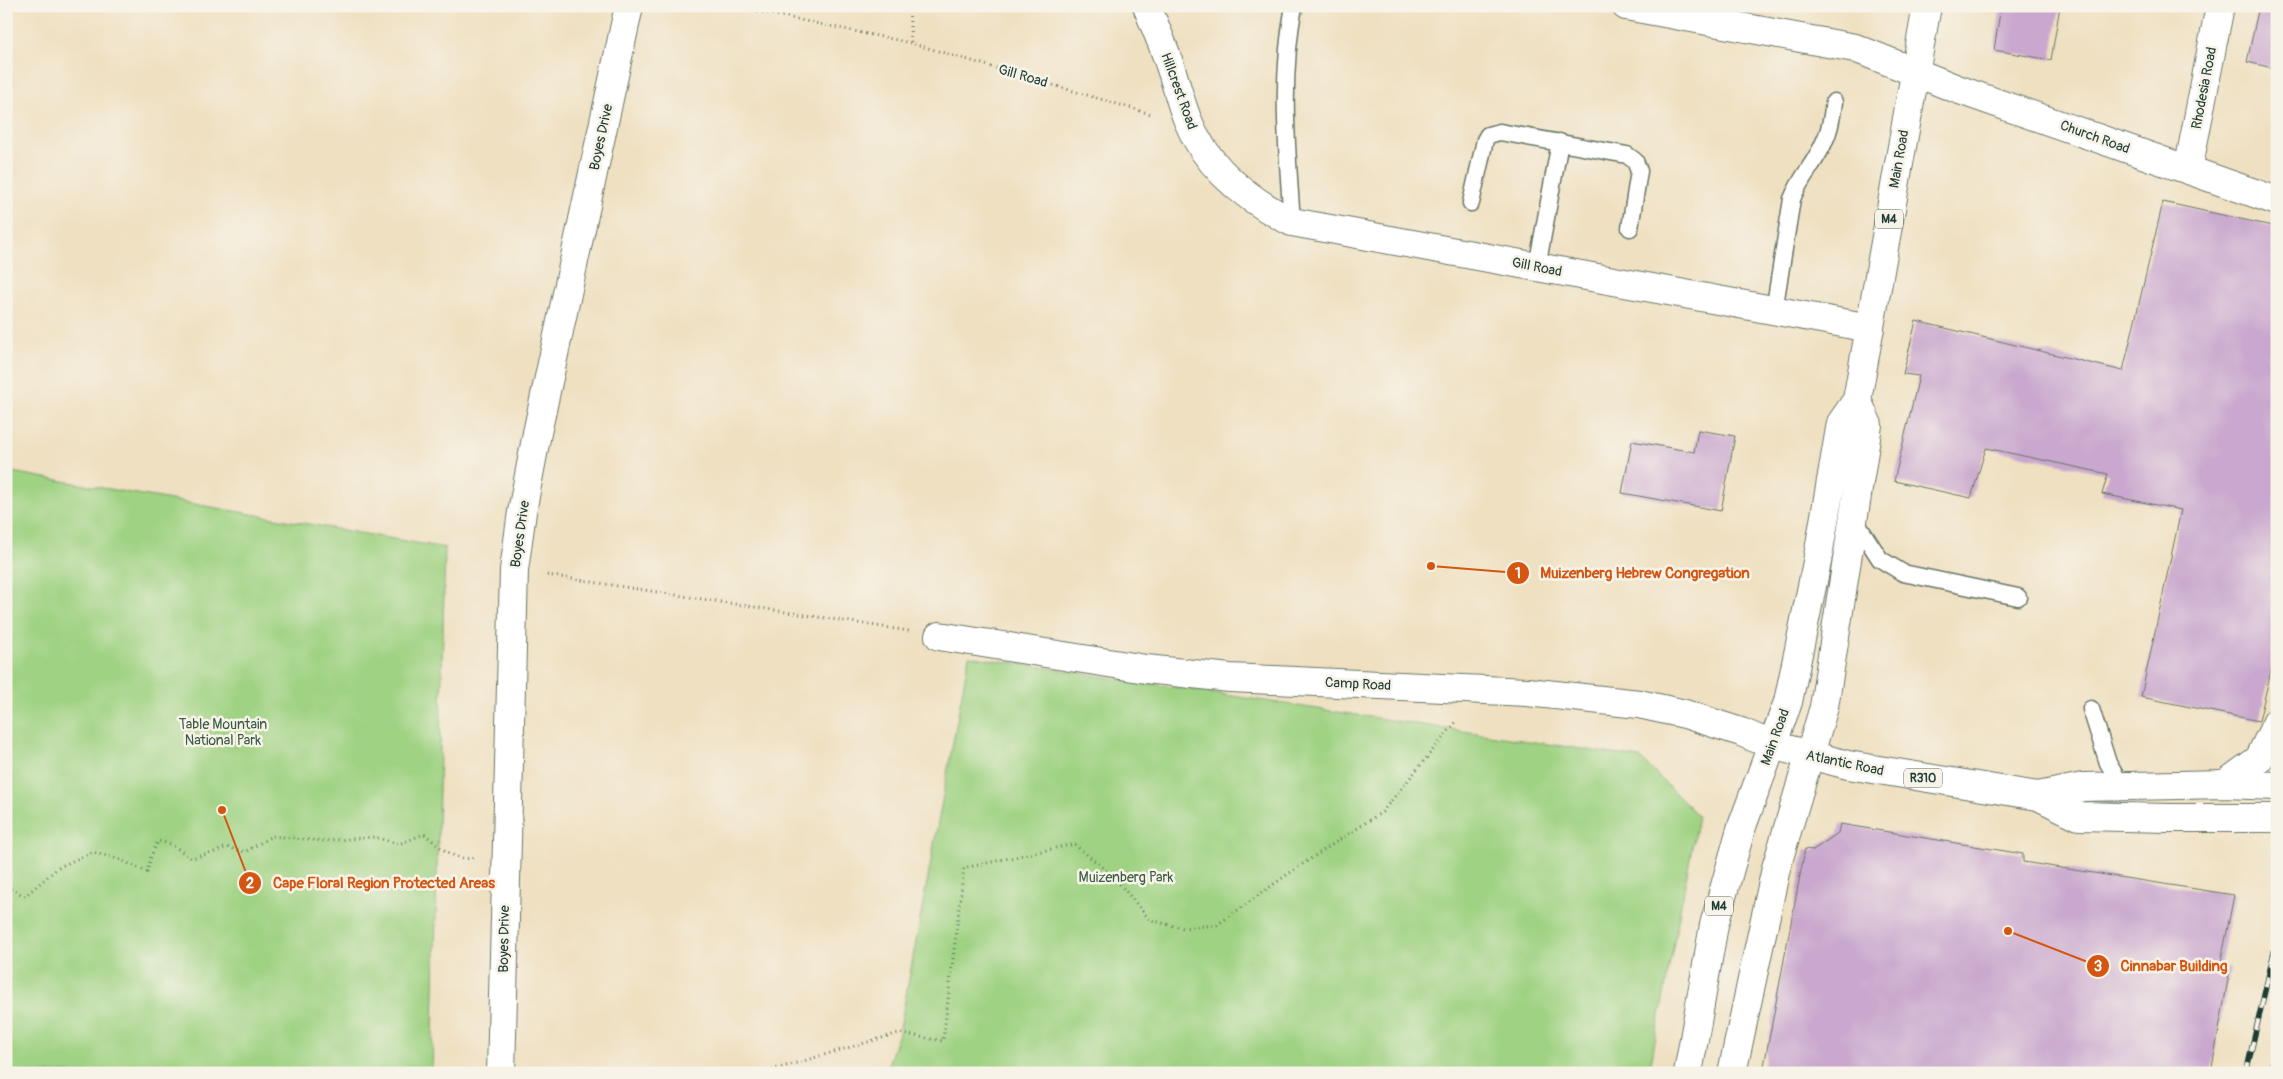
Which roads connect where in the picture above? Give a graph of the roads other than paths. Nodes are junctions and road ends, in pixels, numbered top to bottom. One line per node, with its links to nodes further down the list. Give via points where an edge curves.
1 (630, 6): 33 (main road, Boyes Drive, via 522,512 514,570)
2 (1147, 6): 12 (main road, Hillcrest Road, via 1188,122)
3 (1294, 6): 15 (lane, via 1288,36 1284,103)
4 (1626, 6): 7 (main road, Church Road)
5 (1927, 6): 8 (main road, Main Road / M4)
6 (2220, 6): 11 (main road, Rhodesia Road)
7 (1687, 11): 8 (main road, Church Road, via 1855,48)
8 (1914, 72): 11 (main road, Church Road); 19 (main road, Main Road / M4)
9 (1834, 102): 18 (lane, via 1825,142 1798,182 1792,198)
10 (1560, 142): 14 (lane, via 1500,132 1488,135 1481,148); 16 (lane, via 1627,155 1635,161 1639,171); 17 (lane)
11 (2188, 170): 13 (main road, Church Road)
12 (1220, 171): 15 (main road, Gill Road, via 1267,210)
13 (2277, 201)
14 (1471, 204)
15 (1292, 222): 17 (main road, Gill Road)
16 (1630, 228)
17 (1537, 267): 18 (main road, Gill Road)
18 (1774, 311): 19 (main road, Gill Road)
19 (1870, 328): 20 (main road, Main Road / M4)
20 (1857, 400): 21 (main road, via 1868,425); 26 (main road, Main Road / M4, via 1841,423 1788,702)
21 (1854, 519): 22 (lane, via 1880,559 1902,573); 27 (main road, via 1824,707)
22 (2018, 597)
23 (939, 636): 26 (main road, Camp Road, via 1230,678 1527,692 1639,704 1685,714)
24 (2091, 709): 30 (lane, via 2108,763)
25 (2277, 722): 28 (main road, via 2259,759)
26 (1772, 745): 27 (main road, Atlantic Road / R310); 34 (main road, Main Road / M4, via 1741,829 1714,925)
27 (1809, 756): 31 (main road, Atlantic Road / R310); 35 (main road, via 1776,868)
28 (2224, 784): 29 (main road, Atlantic Road / R310); 30 (main road, Atlantic Road / R310)
29 (2277, 786)
30 (2122, 787): 31 (main road, Atlantic Road / R310, via 2083,787)
31 (2038, 796): 32 (main road, Atlantic Road / R310, via 2079,816)
32 (2277, 818)
33 (501, 1073)
34 (1688, 1073)
35 (1732, 1073)

